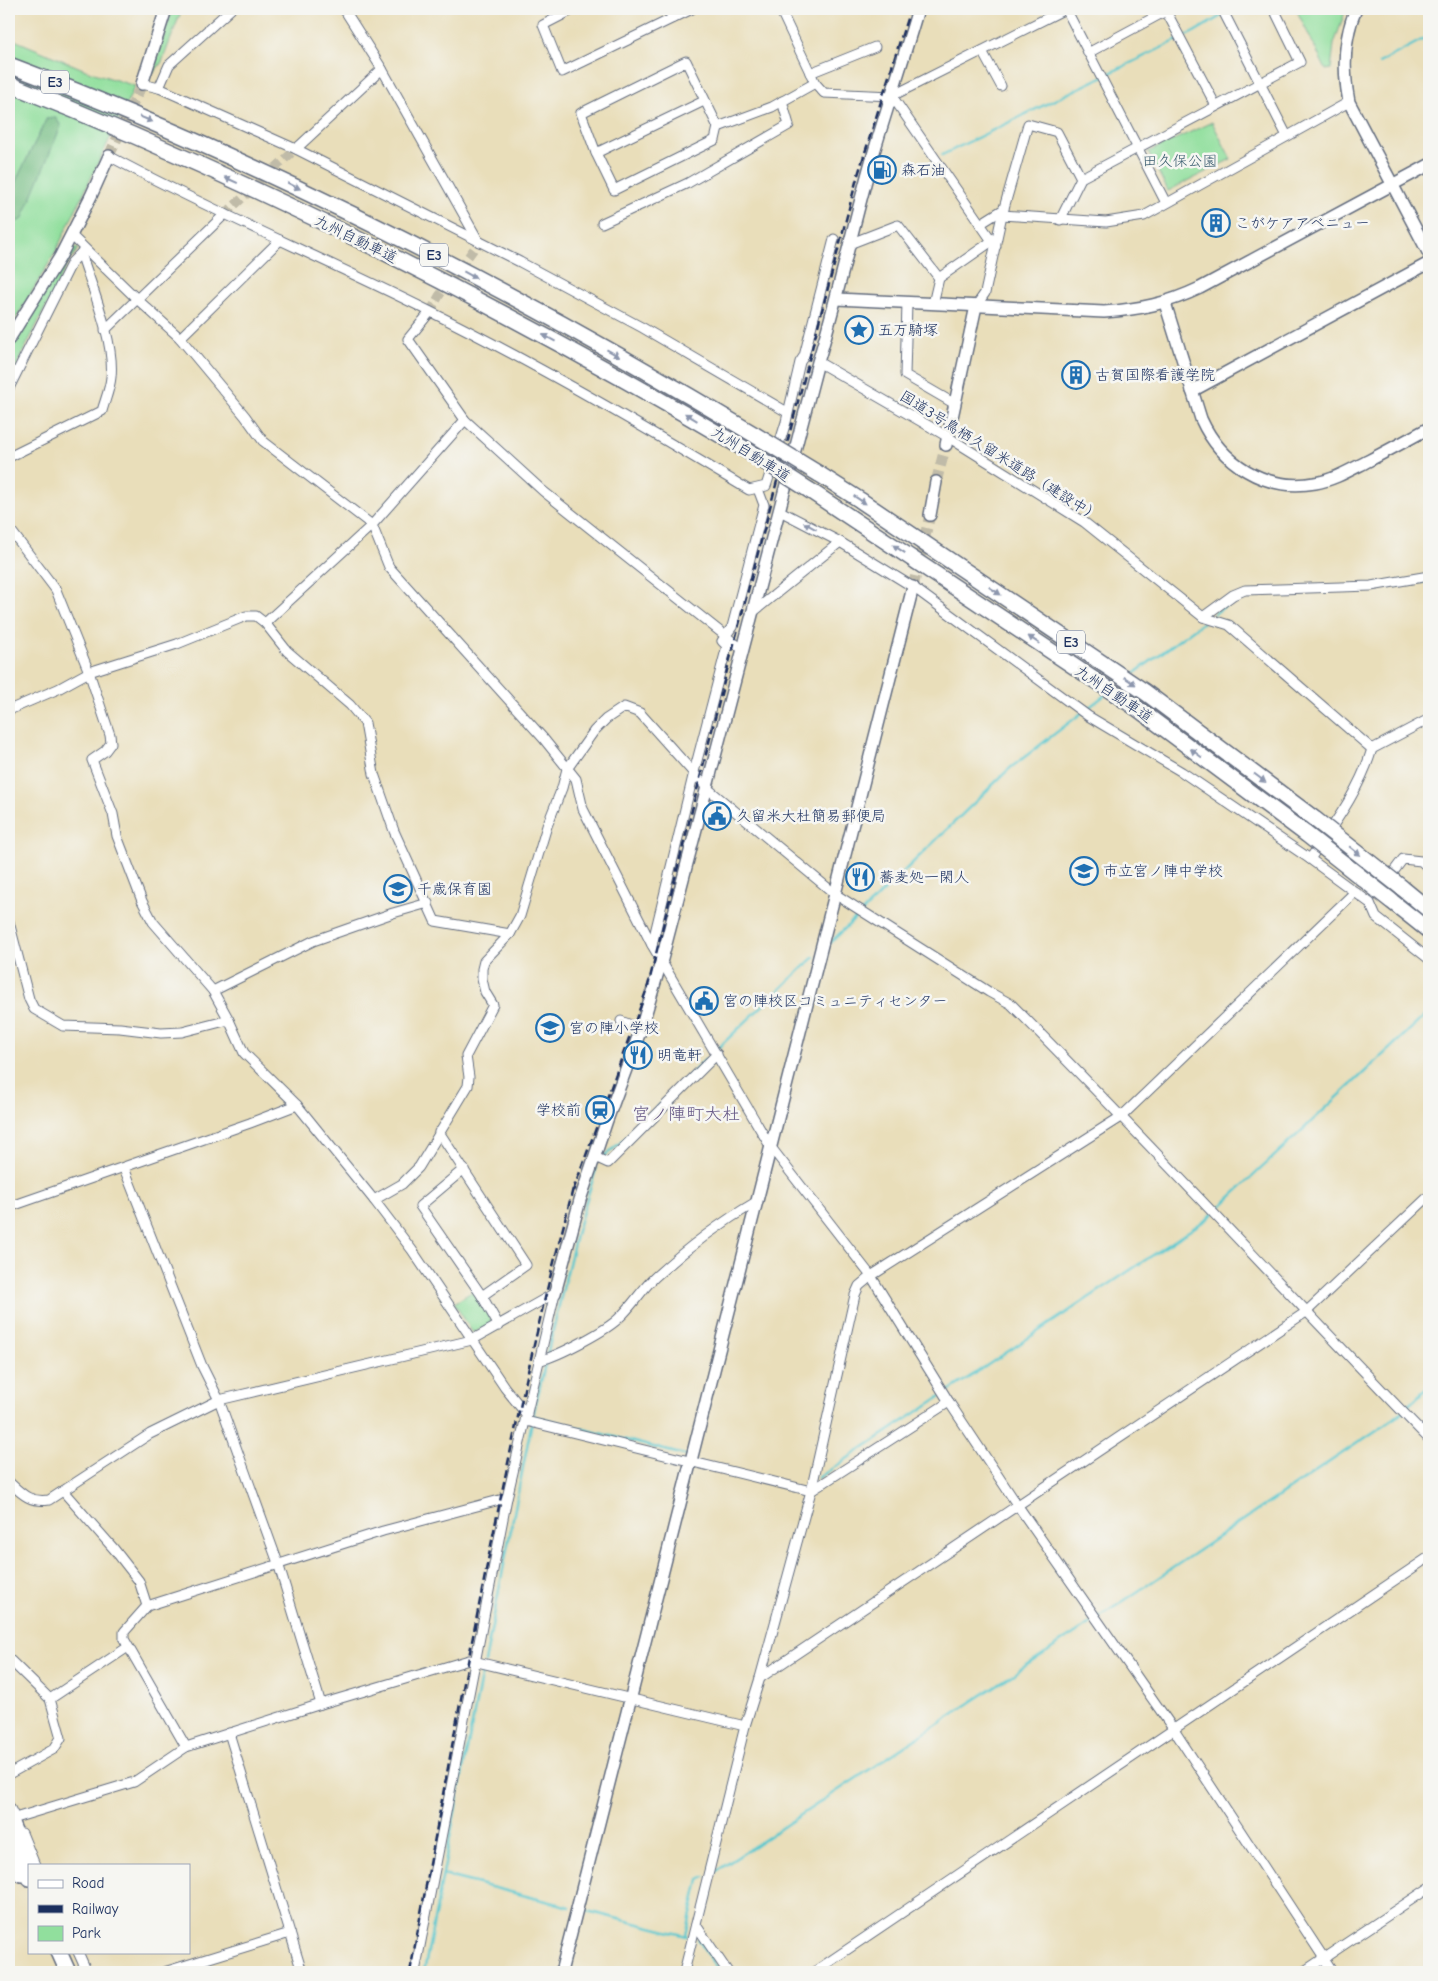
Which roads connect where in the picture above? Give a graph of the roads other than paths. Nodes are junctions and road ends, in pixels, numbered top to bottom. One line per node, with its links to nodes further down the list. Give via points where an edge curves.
1 (166, 9): 24 (street)
2 (231, 9): 26 (street, via 169,65)
3 (344, 9): 19 (street)
4 (574, 9): 14 (street, via 543,25 562,72)
5 (668, 9): 14 (street)
6 (692, 9): 14 (street)
7 (780, 9): 20 (street)
8 (918, 9): 27 (street)
9 (1066, 9): 16 (street); 17 (street)
10 (1222, 9): 22 (street)
11 (1274, 9): 22 (street, via 1300,62)
12 (1356, 9): 30 (street, via 1345,51)
13 (1165, 10): 17 (street); 31 (street)
14 (673, 18)
15 (874, 47): 20 (street)
16 (982, 51): 25 (street); 27 (street)
17 (1088, 52): 34 (street)
18 (9, 64): 103 (highway, 九州自動車道 / E3, one-way to 103, bridge, via 241,161 394,234 563,325 755,435 860,500 1145,692 1316,820)
19 (382, 69): 35 (street); 50 (street)
20 (810, 73): 21 (street)
21 (814, 83): 27 (street, via 824,93); 29 (street)
22 (1260, 83): 31 (street); 33 (street)
23 (9, 84): 105 (highway, 九州自動車道 / E3, one-way to 23, bridge, via 1306,834 1138,709 748,451 526,326 384,252 94,118)
24 (142, 84): 26 (street)
25 (1001, 86)
26 (159, 88): 35 (street)
27 (892, 96): 46 (street); 51 (street)
28 (704, 101): 32 (street); 36 (street); 36 (street, via 686,61 581,114)
29 (782, 101): 32 (street); 45 (street, via 790,125 688,183)
30 (1349, 102): 33 (street); 40 (street)
31 (1216, 106): 34 (street)
32 (718, 127): 36 (street, via 715,140 614,190)
33 (1287, 136): 41 (street)
34 (1138, 147): 39 (street); 41 (street)
35 (296, 149): 50 (street)
36 (596, 153)
37 (109, 156): 43 (street); 47 (street)
38 (1429, 165): 40 (street)
39 (1081, 178): 42 (street, via 1057,132 1028,124); 44 (street)
40 (1393, 185): 54 (street); 60 (street, via 1200,288)
41 (1166, 203): 44 (street, via 1144,216 1106,222)
42 (1003, 212): 44 (street); 46 (street); 52 (street)
43 (225, 214): 49 (street); 58 (street)
44 (1060, 220)
45 (602, 223)
46 (980, 224): 52 (street)
47 (71, 235): 53 (street); 66 (street)
48 (834, 239): 71 (street)
49 (280, 240): 63 (street); 65 (street)
50 (478, 242): 71 (street, via 643,328)
51 (849, 244): 56 (street, via 898,225); 57 (street)
52 (994, 244): 56 (street); 62 (street, via 986,292)
53 (83, 250): 58 (street); 64 (street); 68 (street, via 72,262)
54 (1429, 254)
55 (1429, 264): 69 (street)
56 (939, 278): 61 (street)
57 (837, 299): 59 (street); 67 (street)
58 (138, 300): 64 (street); 65 (street)
59 (907, 303): 61 (street); 70 (street, via 905,374)
60 (1165, 303): 62 (street, via 1139,310 1104,312); 69 (street)
61 (933, 304): 62 (street)
62 (976, 306): 70 (street)
63 (430, 312): 72 (street, via 408,339); 77 (street, via 592,398 748,490)
64 (105, 330): 75 (street, via 111,378 102,411)
65 (180, 338): 80 (street, via 263,441)
66 (9, 339)
67 (818, 362): 74 (street, 国道3号鳥栖久留米道路（建設中）); 78 (street)
68 (9, 388)
69 (1192, 391): 73 (street, via 1208,434 1230,460 1267,480 1291,485 1316,483 1344,474)
70 (955, 404): 74 (street)
71 (787, 412): 77 (street, via 766,486)
72 (465, 420): 80 (street); 88 (street, via 543,491)
73 (1429, 428)
74 (947, 441): 86 (street, 国道3号鳥栖久留米道路（建設中）, via 1084,522)
75 (9, 457)
76 (936, 482): 79 (street)
77 (758, 489): 88 (street, via 764,505 732,627)
78 (780, 511): 82 (street, one-way to 78); 85 (street)
79 (930, 515)
80 (372, 525): 87 (street); 94 (street, via 389,567 543,738)
81 (9, 528): 90 (street, via 56,590)
82 (840, 542): 84 (street); 85 (street)
83 (1429, 576): 86 (street, via 1371,586 1245,590)
84 (912, 587): 97 (street, via 1088,716 1182,772); 100 (street)
85 (752, 613): 89 (street)
86 (1203, 617): 93 (street, 国道3号鳥栖久留米道路（建設中）, via 1229,625)
87 (265, 622): 90 (street, via 256,616 246,616 178,644); 101 (street, via 287,651 350,705 364,723 374,774 394,831)
88 (726, 636): 89 (street); 95 (street, via 722,641 727,646)
89 (742, 649): 96 (street)
90 (89, 672): 91 (street); 110 (street, via 111,743 92,760 113,814 117,836 149,915)
91 (9, 710)
92 (1429, 719): 93 (street)
93 (1372, 749): 97 (street, via 1366,770)
94 (566, 769): 95 (street, via 594,731 624,707 640,713); 106 (street, via 520,916); 107 (street, via 576,779 583,809)
95 (694, 772): 96 (street); 107 (street)
96 (707, 788): 100 (street); 108 (street)
97 (1310, 858): 99 (street)
98 (1429, 868): 102 (street, via 1421,861 1403,859)
99 (1355, 892): 102 (street); 116 (street)
100 (834, 894): 116 (street, via 1011,1004); 118 (street)
101 (428, 903): 106 (street, via 435,921); 110 (street, via 313,941)
102 (1370, 904): 109 (street, via 1376,917)
103 (1429, 910)
104 (9, 922): 111 (street, via 34,1009 63,1026 161,1033 182,1032)
105 (1429, 931)
106 (510, 934): 117 (street, via 484,961 482,979 493,1005 466,1056 468,1086)
107 (652, 945): 108 (street)
108 (662, 959): 113 (street); 114 (street)
109 (1429, 959)
110 (213, 991): 111 (street)
111 (229, 1020): 115 (street, via 244,1053)
112 (621, 1021): 113 (street)
113 (642, 1029): 119 (street)
114 (717, 1054): 118 (street); 119 (street, via 608,1163)
115 (296, 1105): 120 (street); 123 (street)
116 (1122, 1116): 126 (street); 129 (street)
117 (439, 1132): 121 (street); 123 (street, via 432,1148 402,1184)
118 (770, 1146): 124 (street); 126 (street)
119 (595, 1157): 127 (street)
120 (124, 1168): 125 (street); 133 (street, via 202,1366)
121 (464, 1169): 128 (street, via 420,1206); 128 (street, via 526,1265)
122 (1429, 1196): 129 (street)
123 (374, 1200): 131 (street)
124 (756, 1202): 132 (street, via 730,1217 666,1268 615,1322 554,1357); 137 (street)
125 (9, 1208)
126 (871, 1276): 134 (street); 140 (street, via 859,1286 855,1295)
127 (555, 1293): 130 (street); 132 (street)
128 (482, 1296): 130 (street)
129 (1306, 1312): 136 (street); 142 (street)
130 (499, 1326): 131 (street)
131 (472, 1340): 133 (street); 135 (street)
132 (541, 1360): 135 (street)
133 (219, 1400): 139 (street, via 150,1434); 144 (street)
134 (949, 1402): 140 (street); 142 (street)
135 (527, 1418): 137 (street); 141 (street)
136 (1429, 1439)
137 (691, 1462): 140 (street); 151 (street)
138 (9, 1482): 139 (street, via 38,1502 49,1500)
139 (63, 1491): 145 (street, via 139,1581)
140 (811, 1491): 149 (street)
141 (507, 1498): 144 (street, via 402,1525); 148 (street)
142 (1018, 1506): 149 (street); 154 (street)
143 (1429, 1557): 154 (street)
144 (278, 1563): 145 (street); 152 (street)
145 (147, 1606): 146 (street, via 124,1632)
146 (128, 1647): 150 (street); 156 (street)
147 (9, 1659): 150 (street)
148 (474, 1661): 151 (street); 152 (street, via 468,1660); 176 (street)
149 (760, 1678): 153 (street)
150 (50, 1699): 157 (street, via 61,1738 54,1749)
151 (630, 1700): 153 (street); 177 (street)
152 (321, 1704): 155 (street)
153 (745, 1726): 167 (street)
154 (1174, 1730): 171 (street); 180 (street)
155 (229, 1734): 156 (street); 168 (street)
156 (186, 1747): 159 (street, via 134,1782)
157 (9, 1774)
158 (9, 1806): 159 (street)
159 (12, 1818): 161 (street); 163 (highway)
160 (9, 1848): 164 (highway)
161 (35, 1864)
162 (9, 1868): 166 (highway)
163 (28, 1874)
164 (28, 1888)
165 (1429, 1888): 171 (street)
166 (28, 1889)
167 (696, 1925): 178 (street); 179 (street)
168 (290, 1933): 174 (street); 175 (street)
169 (60, 1954): 172 (highway)
170 (79, 1954): 173 (street)
171 (1324, 1958): 181 (street); 182 (street)
172 (68, 1972)
173 (87, 1972)
174 (164, 1972)
175 (302, 1972)
176 (415, 1972)
177 (561, 1972)
178 (684, 1972)
179 (728, 1972)
180 (814, 1972)
181 (1303, 1972)
182 (1333, 1972)

